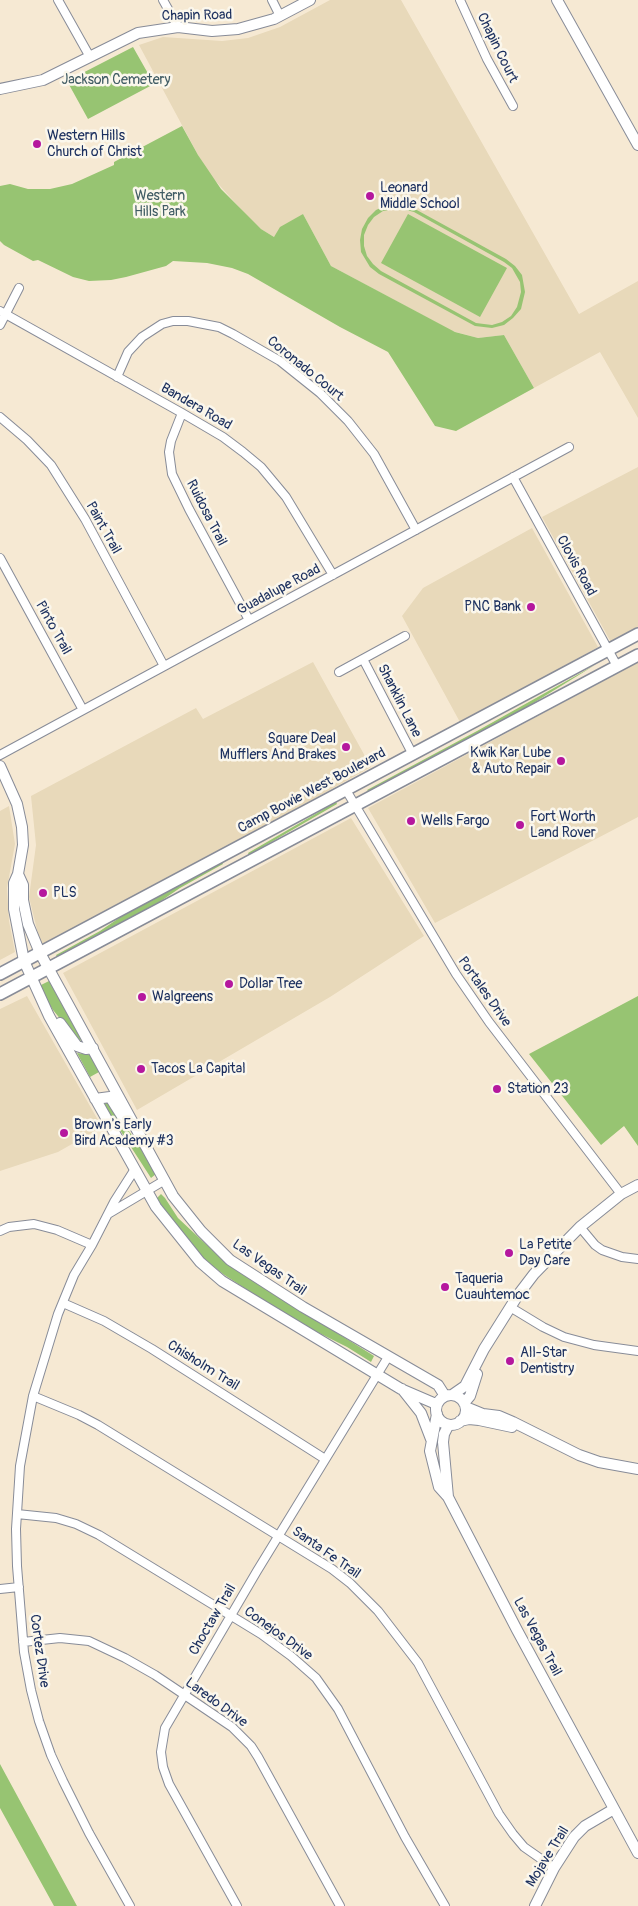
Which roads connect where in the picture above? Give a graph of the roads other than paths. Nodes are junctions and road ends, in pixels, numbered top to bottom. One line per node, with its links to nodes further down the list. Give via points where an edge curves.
1 (58, 0): 9 (street)
2 (163, 0): 8 (street)
3 (272, 0): 7 (street)
4 (310, 0): 7 (main road, Chapin Road)
5 (460, 0): 11 (street, Chapin Court)
6 (557, 0): 12 (main road)
7 (280, 16): 8 (main road, Chapin Road, via 238,29 212,31)
8 (178, 27): 9 (main road, Chapin Road, via 138,34)
9 (90, 57): 10 (main road, Chapin Road, via 43,80)
10 (0, 88)
11 (513, 106)
12 (638, 145)
13 (19, 288): 14 (street)
14 (3, 312): 15 (street); 16 (street, Bandera Road)
15 (0, 325)
16 (117, 376): 17 (street, Bandera Road); 21 (street, Coronado Court, via 128,352 142,337 162,324 188,321 219,327 233,334 280,361 348,421 374,454)
17 (182, 413): 23 (street, Bandera Road, via 223,437 261,467 286,497); 24 (street, Ruidosa Trail, via 168,452 172,474)
18 (0, 418): 30 (street, Paint Trail, via 50,465 85,519)
19 (569, 447): 20 (street, Guadalupe Road)
20 (513, 477): 21 (street, Guadalupe Road); 27 (street, Clovis Road)
21 (416, 530): 23 (street, Guadalupe Road)
22 (0, 558): 33 (street, Pinto Trail)
23 (333, 575): 24 (street, Guadalupe Road)
24 (249, 620): 30 (street, Guadalupe Road)
25 (638, 634): 27 (main road, Camp Bowie West Boulevard)
26 (405, 636): 29 (street)
27 (608, 650): 31 (street, Clovis Road); 35 (main road, Camp Bowie West Boulevard)
28 (638, 655): 31 (main road)
29 (363, 659): 32 (street); 35 (street, Shanklin Lane)
30 (164, 666): 33 (street, Guadalupe Road)
31 (617, 666): 38 (main road)
32 (339, 672)
33 (83, 710): 34 (street, Guadalupe Road)
34 (0, 755)
35 (413, 755): 37 (main road, Camp Bowie West Boulevard)
36 (0, 766): 41 (main road, via 20,813 22,846)
37 (346, 790): 38 (street, Portales Drive); 39 (main road, Camp Bowie West Boulevard)
38 (355, 805): 40 (main road); 56 (street, Portales Drive, via 456,974)
39 (229, 852): 40 (main road); 42 (main road, Camp Bowie West Boulevard)
40 (238, 868): 44 (main road)
41 (18, 874): 42 (main road, Las Vegas Trail, via 23,885 28,924); 43 (main road, via 14,883 14,910)
42 (40, 953): 43 (main road, Camp Bowie West Boulevard); 44 (main road, Las Vegas Trail)
43 (24, 961): 45 (main road, Camp Bowie West Boulevard); 46 (main road)
44 (49, 968): 46 (main road); 49 (main road, Las Vegas Trail)
45 (0, 974)
46 (31, 978): 47 (main road); 48 (main road)
47 (0, 994)
48 (50, 1016): 49 (main road, via 55,1017 77,1046); 50 (main road)
49 (92, 1048): 51 (main road, Las Vegas Trail)
50 (95, 1099): 51 (main road, via 110,1097 130,1128); 52 (main road)
51 (138, 1130): 53 (main road, Las Vegas Trail)
52 (135, 1169): 55 (main road); 57 (street, Cortez Drive)
53 (165, 1180): 55 (street); 65 (main road, Las Vegas Trail, via 201,1231 230,1260 303,1308)
54 (638, 1185): 56 (main road)
55 (147, 1190): 57 (street); 67 (main road, via 182,1241 222,1281)
56 (621, 1194): 58 (main road)
57 (108, 1214): 60 (street, Cortez Drive)
58 (580, 1227): 61 (street, via 602,1250); 63 (main road, via 534,1274)
59 (0, 1231): 60 (street, via 34,1224)
60 (92, 1245): 62 (street, Cortez Drive, via 74,1275)
61 (638, 1259)
62 (63, 1303): 69 (street, Cortez Drive); 77 (street, Chisholm Trail, via 104,1321 152,1349)
63 (510, 1308): 64 (street, via 564,1337); 66 (main road)
64 (638, 1351)
65 (388, 1357): 67 (street, Choctaw Trail); 70 (main road, Las Vegas Trail, via 438,1385)
66 (478, 1363): 70 (main road, via 465,1386); 71 (main road)
67 (378, 1374): 68 (main road); 77 (street, Choctaw Trail)
68 (401, 1388): 72 (main road, via 436,1404); 76 (main road, via 421,1413)
69 (33, 1396): 80 (street, Cortez Drive, via 20,1466); 81 (street, Santa Fe Trail, via 98,1425)
70 (449, 1396): 71 (main road, via 461,1399); 72 (main road, via 438,1404)
71 (465, 1405): 73 (main road, via 466,1412); 75 (main road, via 483,1414 499,1416)
72 (436, 1412): 74 (main road, via 442,1423); 76 (main road)
73 (460, 1421): 74 (main road); 75 (main road, via 479,1420)
74 (448, 1426): 79 (main road, Las Vegas Trail, via 443,1442)
75 (528, 1431): 78 (main road, via 599,1462)
76 (431, 1439): 79 (main road, via 435,1477)
77 (325, 1459): 81 (street, Choctaw Trail)
78 (638, 1469)
79 (448, 1497): 87 (main road, Las Vegas Trail)
80 (17, 1514): 82 (street, Cortez Drive); 84 (street, Conejos Drive, via 56,1518 76,1524)
81 (278, 1536): 84 (street, Choctaw Trail); 89 (street, Santa Fe Trail, via 350,1583 378,1611 402,1640 430,1684 512,1834 524,1847)
82 (19, 1587): 83 (street); 85 (street, Cortez Drive)
83 (0, 1590)
84 (230, 1615): 86 (street, Choctaw Trail); 93 (street, Conejos Drive, via 291,1656 325,1690 356,1740 405,1837)
85 (24, 1642): 86 (street, Laredo Drive, via 60,1638 90,1641 133,1662); 90 (street, Cortez Drive, via 31,1690 51,1755)
86 (184, 1695): 91 (street, Choctaw Trail, via 165,1728 161,1752 163,1767 169,1784); 92 (street, Laredo Drive, via 232,1727 251,1746)
87 (614, 1809): 88 (main road, Las Vegas Trail); 89 (main road, Mojave Trail, via 585,1826)
88 (638, 1853)
89 (554, 1868): 94 (main road, Mojave Trail)
90 (130, 1906)
91 (237, 1906)
92 (340, 1906)
93 (445, 1906)
94 (535, 1906)

